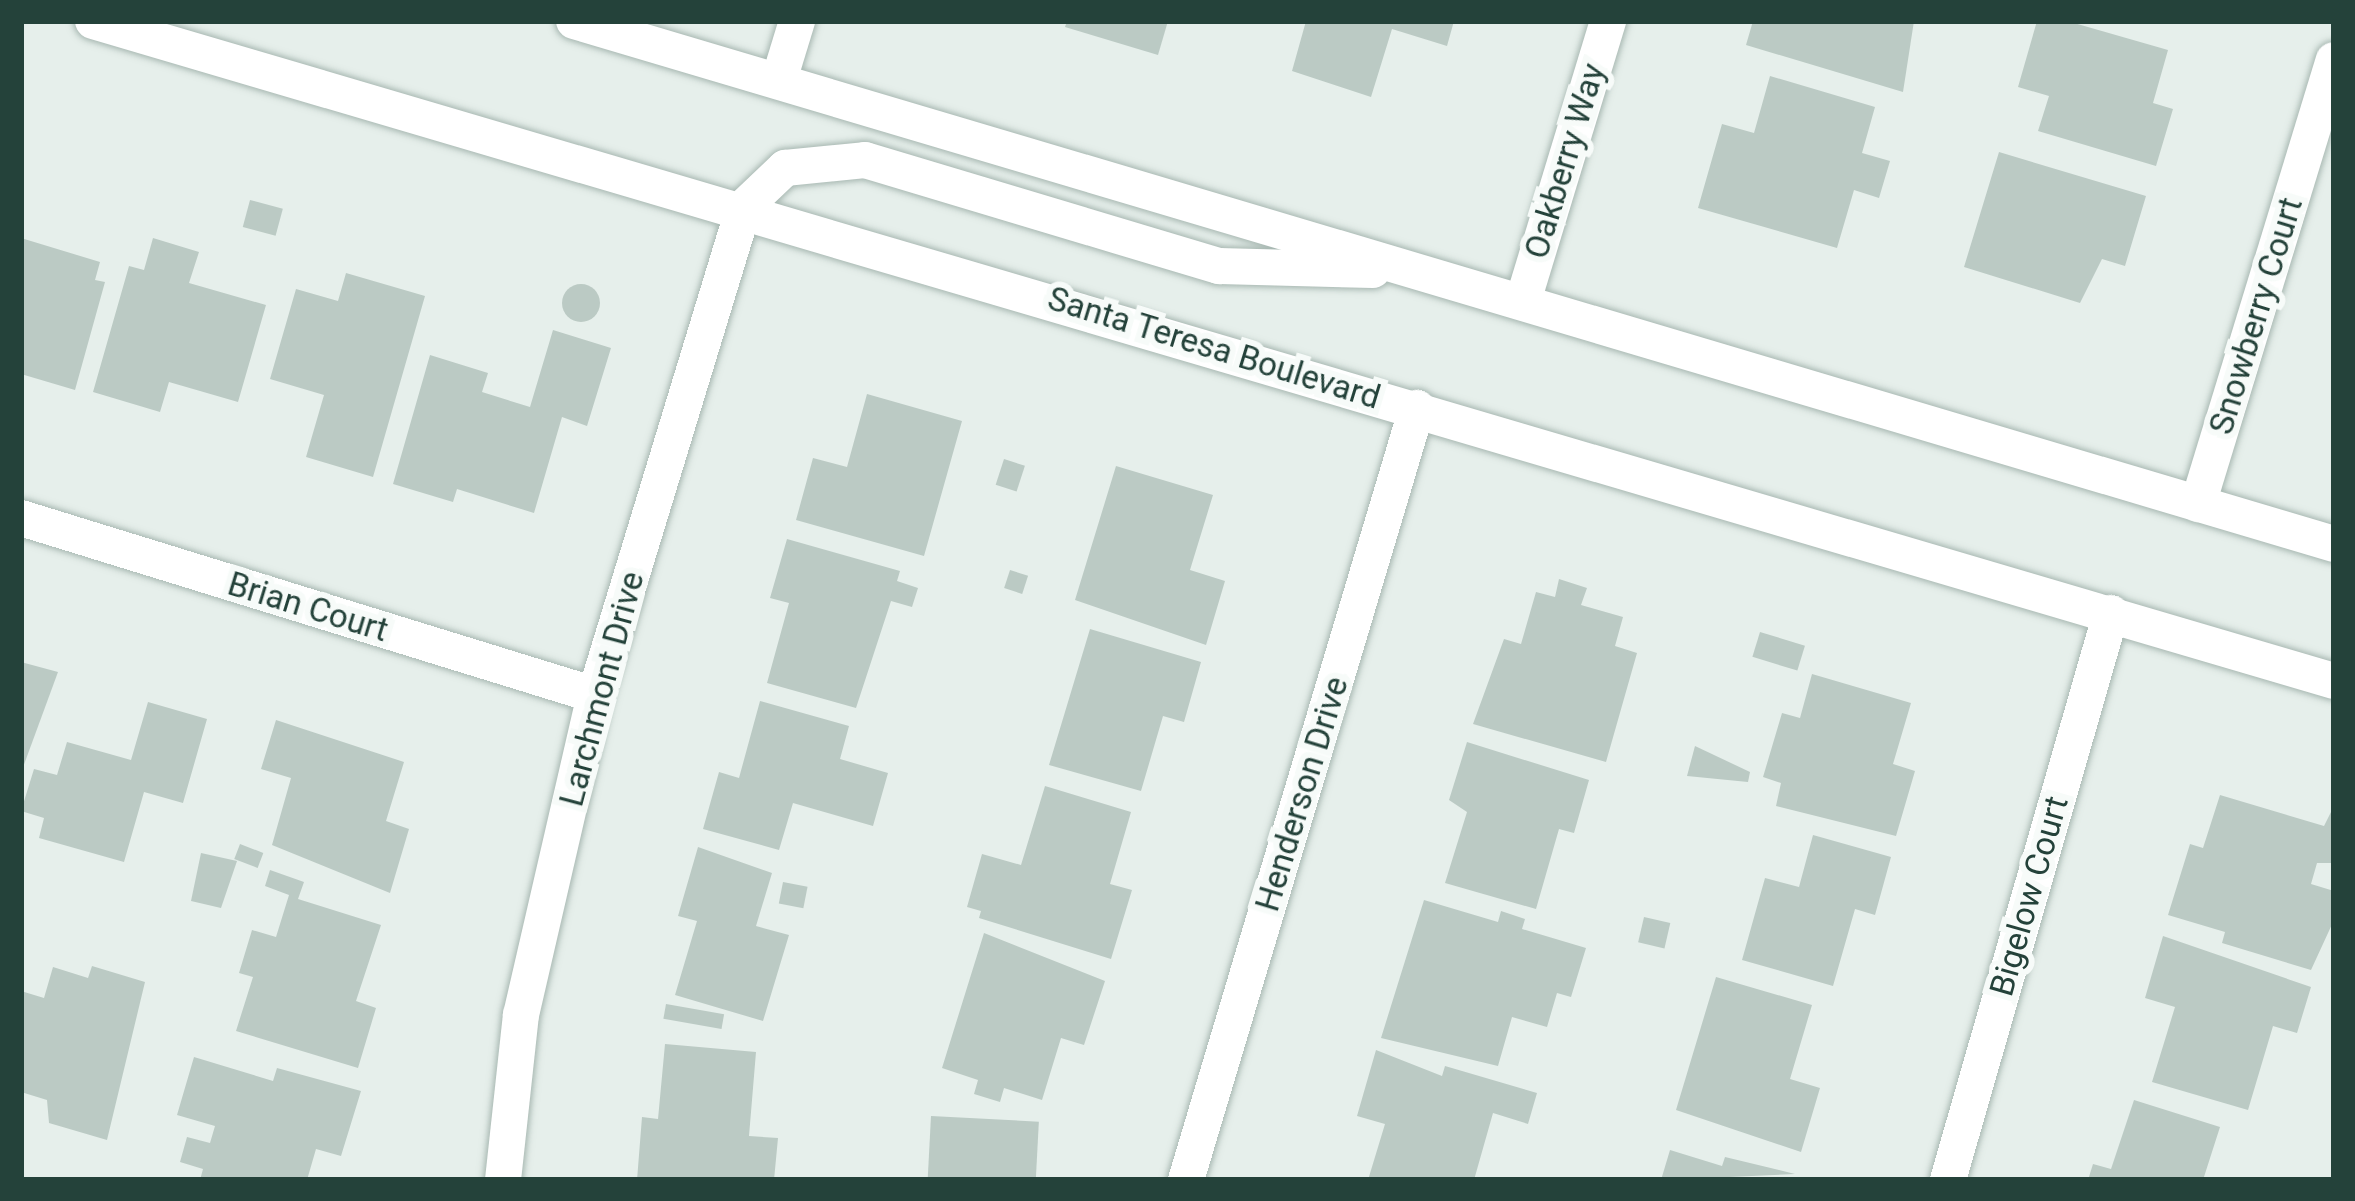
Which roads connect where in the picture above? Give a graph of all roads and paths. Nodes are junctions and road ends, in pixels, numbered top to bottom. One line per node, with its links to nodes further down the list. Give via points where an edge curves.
1 (92, 21): 7 (main road, Santa Teresa Boulevard)
2 (574, 21): 6 (main road)
3 (797, 21): 6 (main road)
4 (1608, 21): 9 (main road, Oakberry Way)
5 (2334, 60): 11 (main road, Snowberry Court)
6 (779, 80): 8 (main road)
7 (744, 207): 8 (main road, via 785,168 865,160 1219,266); 10 (main road, Santa Teresa Boulevard); 16 (main road, Larchmont Drive)
8 (1419, 271): 9 (main road)
9 (1523, 302): 11 (main road)
10 (1417, 408): 14 (main road, Santa Teresa Boulevard); 18 (main road, Henderson Drive)
11 (2198, 504): 13 (main road)
12 (21, 518): 16 (main road, Brian Court)
13 (2334, 544)
14 (2111, 613): 15 (main road, Santa Teresa Boulevard); 19 (main road, Bigelow Court)
15 (2334, 681)
16 (596, 694): 17 (main road, Larchmont Drive, via 521,1015)
17 (503, 1180)
18 (1186, 1180)
19 (1948, 1180)

